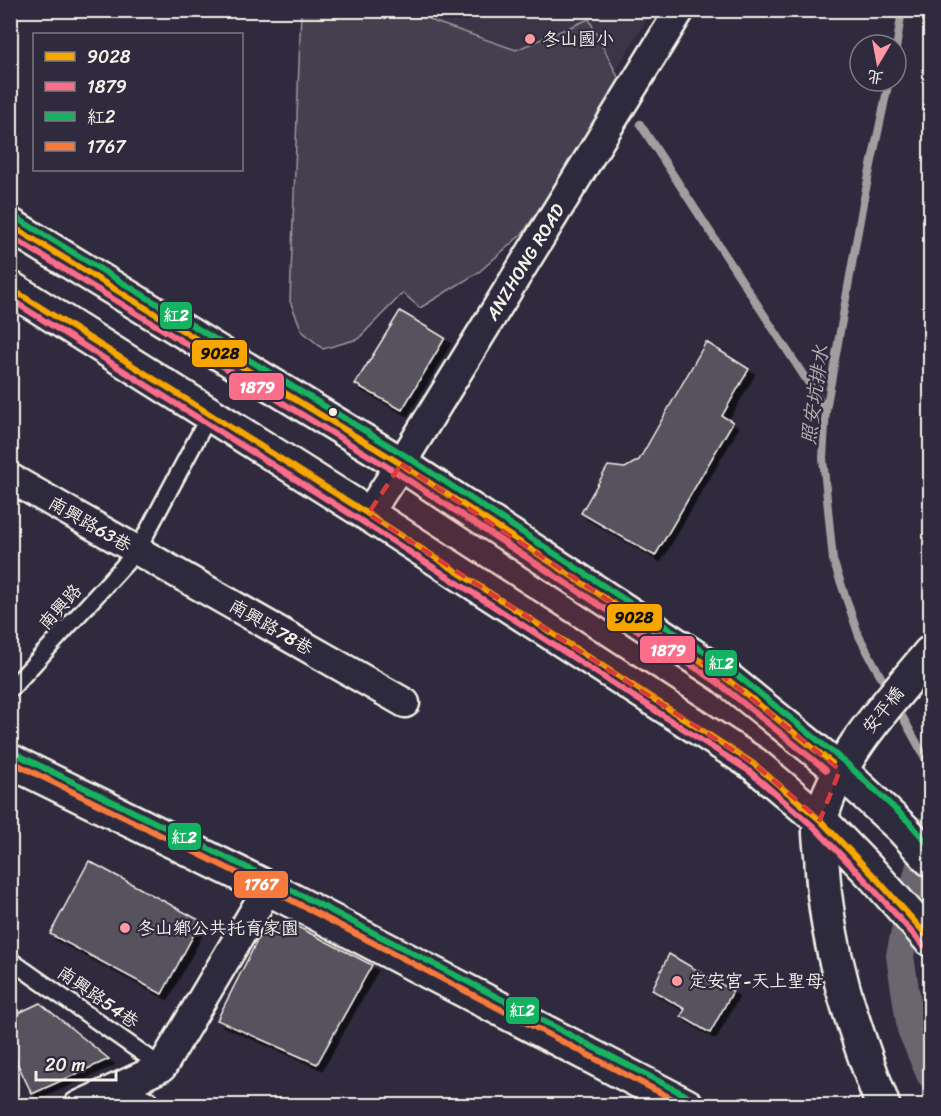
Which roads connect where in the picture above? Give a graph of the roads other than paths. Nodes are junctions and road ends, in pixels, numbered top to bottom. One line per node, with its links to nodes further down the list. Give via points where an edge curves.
1 (680, 10): 5 (street, ANZHONG ROAD)
2 (10, 225): 5 (main road)
3 (10, 288): 4 (main road)
4 (210, 414): 7 (main road); 8 (lane, 南興路)
5 (401, 465): 7 (street, ANZHONG ROAD); 13 (main road, via 722,675)
6 (10, 478): 8 (street, 南興路63巷)
7 (368, 514): 14 (main road, via 754,764)
8 (137, 551): 10 (lane, 南興路); 11 (street, 南興路78巷)
9 (930, 652): 13 (main road, 安平橋, via 859,740)
10 (10, 690)
11 (405, 703)
12 (10, 761): 16 (main road)
13 (840, 770): 14 (main road, 安平橋); 15 (main road)
14 (820, 820): 17 (main road); 24 (main road, via 824,903 836,966)
15 (930, 859)
16 (268, 888): 19 (street); 23 (main road)
17 (930, 939)
18 (10, 960): 19 (lane, 南興路54巷)
19 (162, 1067): 20 (street)
20 (113, 1090): 21 (street); 22 (street)
21 (78, 1106)
22 (147, 1106)
23 (687, 1106)
24 (883, 1106)

